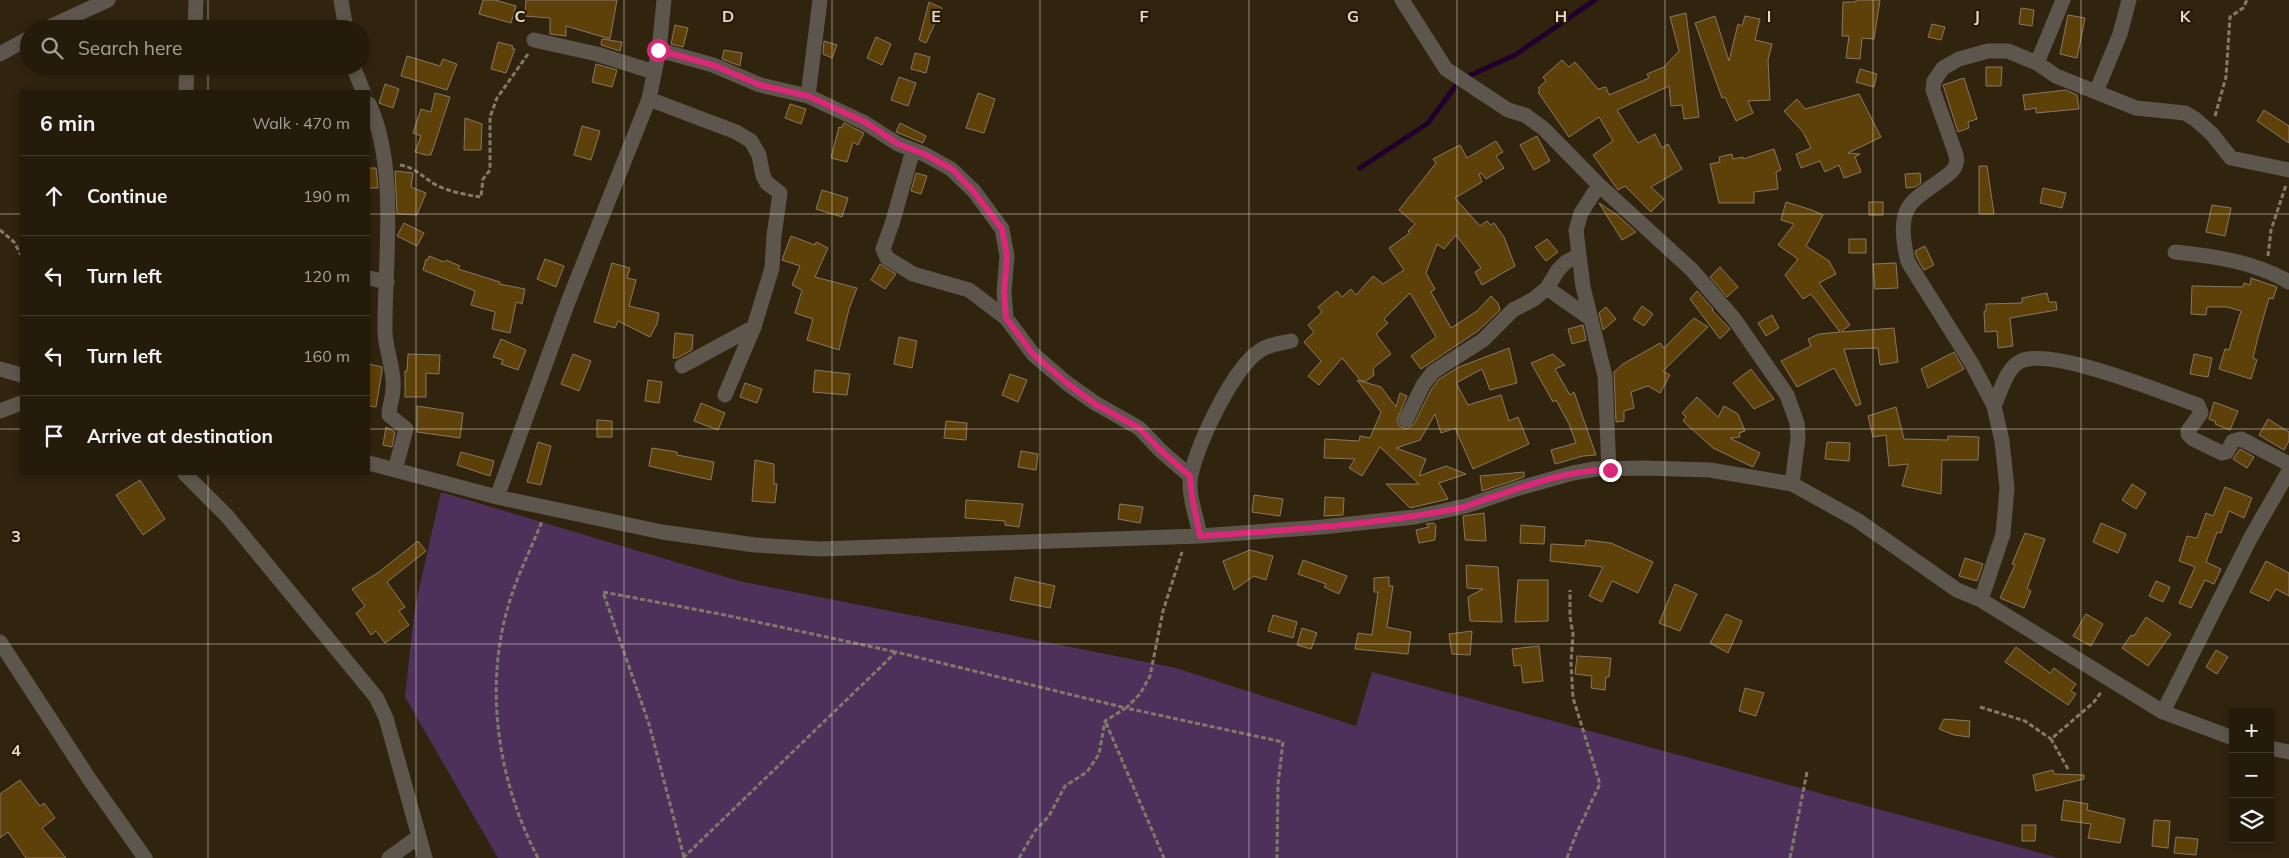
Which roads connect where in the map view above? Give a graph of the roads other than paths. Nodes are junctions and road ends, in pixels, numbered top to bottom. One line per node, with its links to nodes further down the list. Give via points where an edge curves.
1 (108, 0): 9 (street)
2 (196, 0): 10 (street)
3 (341, 0): 11 (street)
4 (664, 0): 14 (street)
5 (820, 0): 23 (street)
6 (2063, 0): 16 (street)
7 (2129, 0): 22 (street, via 2120,34)
8 (1409, 2): 29 (street, via 1446,69 1508,110 1525,115 1543,128)
9 (65, 20)
10 (195, 20)
11 (344, 20)
12 (534, 40): 17 (street, via 597,54)
13 (20, 43): 15 (street)
14 (658, 50): 17 (street); 23 (street, via 713,65 760,85)
15 (0, 54)
16 (2037, 63): 22 (street, via 2056,76); 45 (street, via 2008,51 1988,51 1959,59 1943,68 1934,81 1933,90 1957,162 1909,206 1904,223 1908,262 1972,364)
17 (654, 72): 24 (street)
18 (187, 75): 20 (street)
19 (357, 75): 21 (street)
20 (186, 90)
21 (363, 90)
22 (2096, 92): 28 (street, via 2136,108 2185,113 2211,133 2231,158)
23 (808, 96): 26 (street, via 865,122)
24 (649, 99): 38 (street, via 736,132 751,141 759,155 763,176 780,193 772,268); 56 (street, via 568,302)
25 (370, 107): 27 (street, via 378,130)
26 (913, 150): 36 (street, via 952,169 1002,229 1007,256); 36 (street, via 884,253 913,274 970,290)
27 (376, 156): 33 (street, via 389,251)
28 (2288, 177)
29 (1599, 186): 31 (street, via 1581,212 1576,230); 55 (street, via 1692,270 1735,320 1787,395 1797,423 1798,438)
30 (2175, 252): 34 (street, via 2213,255 2266,271)
31 (1579, 255): 35 (street, via 1558,270); 37 (street)
32 (370, 278): 33 (street)
33 (387, 282): 50 (street, via 385,339 394,388 389,416 406,429)
34 (2289, 282)
35 (1546, 288): 37 (street); 47 (street, via 1513,310 1483,340 1433,372)
36 (1006, 318): 54 (street, via 1033,354 1095,404 1139,428)
37 (1591, 319): 51 (street, via 1605,376)
38 (754, 327): 40 (street); 43 (street)
39 (1291, 341): 54 (street, via 1260,350 1238,372 1212,422)
40 (682, 366)
41 (0, 369): 42 (street)
42 (20, 375)
43 (725, 395)
44 (20, 403): 46 (street)
45 (1994, 406): 49 (street, via 2010,370 2022,360 2046,357 2071,361 2198,405 2201,413 2188,434 2222,453 2227,452 2234,441 2241,439); 58 (street, via 2007,488 2003,534)
46 (0, 411)
47 (1406, 420)
48 (370, 463): 50 (street)
49 (2289, 464)
50 (396, 470): 56 (street)
51 (1610, 470): 55 (street, via 1710,470); 57 (street, via 1573,473 1466,506 1415,517)
52 (2289, 471): 60 (street, via 2251,537)
53 (186, 475): 64 (street, via 227,516 376,697 386,718)
54 (1190, 476): 57 (street)
55 (1792, 484): 58 (street, via 1857,520 1957,590)
56 (497, 497): 57 (street, via 662,532 755,545 819,548)
57 (1194, 535)
58 (1981, 600): 60 (street)
59 (0, 642): 65 (street)
60 (2163, 712): 61 (street)
61 (2229, 737)
62 (2274, 749): 63 (street)
63 (2289, 752)
64 (418, 837): 66 (street); 67 (street)
65 (145, 858)
66 (388, 858)
67 (426, 858)

